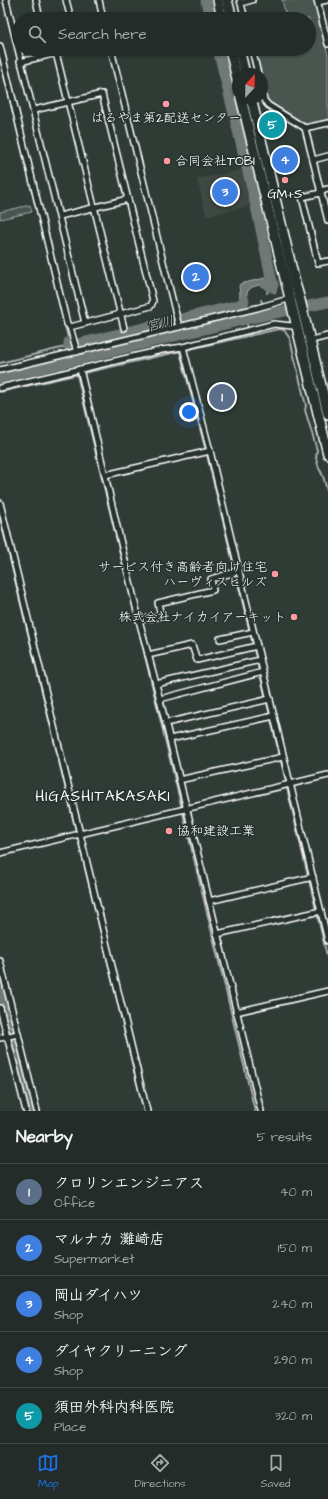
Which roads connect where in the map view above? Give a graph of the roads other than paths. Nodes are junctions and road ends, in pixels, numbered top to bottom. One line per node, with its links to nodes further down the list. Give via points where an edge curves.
1 (6, 0): 17 (street)
2 (36, 0): 11 (street)
3 (66, 0): 12 (street)
4 (98, 0): 13 (street)
5 (218, 0): 14 (highway)
6 (227, 0): 15 (highway)
7 (252, 0): 9 (street)
8 (327, 0): 10 (street)
9 (241, 1): 16 (street)
10 (318, 1): 18 (street)
11 (39, 12)
12 (69, 12)
13 (101, 12)
14 (220, 12)
15 (222, 12)
16 (243, 12)
17 (12, 27)
18 (328, 44)
19 (0, 46): 53 (street, via 67,324)
20 (19, 56): 27 (street)
21 (45, 56): 27 (street)
22 (57, 56): 31 (street)
23 (113, 56): 51 (street)
24 (232, 56): 28 (highway)
25 (241, 56): 29 (highway)
26 (254, 56): 30 (street)
27 (20, 62): 35 (street)
28 (234, 68)
29 (244, 68)
30 (257, 68)
31 (68, 102): 35 (street); 42 (street, via 102,94); 43 (street)
32 (242, 104): 48 (highway)
33 (252, 104): 47 (highway, via 294,283)
34 (267, 104): 37 (street)
35 (34, 110): 44 (street)
36 (328, 123): 37 (street)
37 (305, 128): 39 (street)
38 (328, 156): 39 (street)
39 (313, 160): 41 (street)
40 (328, 189): 41 (street)
41 (321, 192): 45 (street); 46 (street, via 302,197 318,262)
42 (128, 199): 43 (street); 49 (street, via 153,302 151,306)
43 (94, 207): 44 (street); 49 (street)
44 (60, 216): 52 (street)
45 (328, 222)
46 (328, 261)
47 (300, 298): 48 (street); 50 (highway)
48 (290, 300): 50 (highway); 51 (street)
49 (120, 314): 52 (street); 54 (street)
50 (300, 321): 56 (highway); 58 (street, via 292,326 274,324 249,330)
51 (178, 322): 57 (street)
52 (85, 323): 53 (street)
53 (70, 327): 57 (street)
54 (124, 328)
55 (328, 336): 56 (street)
56 (306, 341): 62 (highway); 64 (highway)
57 (75, 347): 59 (street)
58 (184, 350): 60 (street, via 162,350); 63 (street)
59 (0, 370)
60 (80, 373): 61 (street); 65 (street)
61 (0, 388)
62 (328, 414)
63 (208, 451): 65 (street); 67 (street)
64 (328, 454)
65 (105, 475): 68 (street)
66 (0, 503): 86 (street)
67 (236, 572): 68 (street, via 211,579 213,590 158,604 161,616); 69 (street)
68 (139, 620): 72 (street)
69 (250, 632): 70 (street); 71 (street)
70 (220, 639)
71 (255, 647): 72 (street, via 197,660 192,645); 73 (street)
72 (148, 655): 75 (street)
73 (258, 661): 74 (street); 75 (street)
74 (261, 673): 76 (street); 77 (street)
75 (156, 684): 76 (street)
76 (160, 699): 79 (street)
77 (267, 700): 78 (street); 79 (street)
78 (271, 716): 80 (street); 81 (street)
79 (166, 723): 80 (street)
80 (170, 739): 83 (street)
81 (281, 757): 83 (street); 84 (street)
82 (328, 775): 84 (street)
83 (179, 780): 85 (street)
84 (290, 784): 85 (street); 88 (street)
85 (183, 810): 86 (street); 89 (street)
86 (78, 835): 87 (street); 102 (street)
87 (0, 853)
88 (310, 878): 89 (street); 90 (street)
89 (209, 901): 91 (street)
90 (318, 911): 91 (street); 92 (street)
91 (217, 934): 96 (street)
92 (328, 941)
93 (0, 962): 97 (street)
94 (328, 992): 96 (street)
95 (0, 1008): 98 (street)
96 (236, 1012): 103 (street)
97 (17, 1034): 98 (street); 101 (street)
98 (8, 1036): 99 (street); 100 (street)
99 (0, 1038)
100 (26, 1111)
101 (37, 1111)
102 (147, 1111)
103 (261, 1111)

